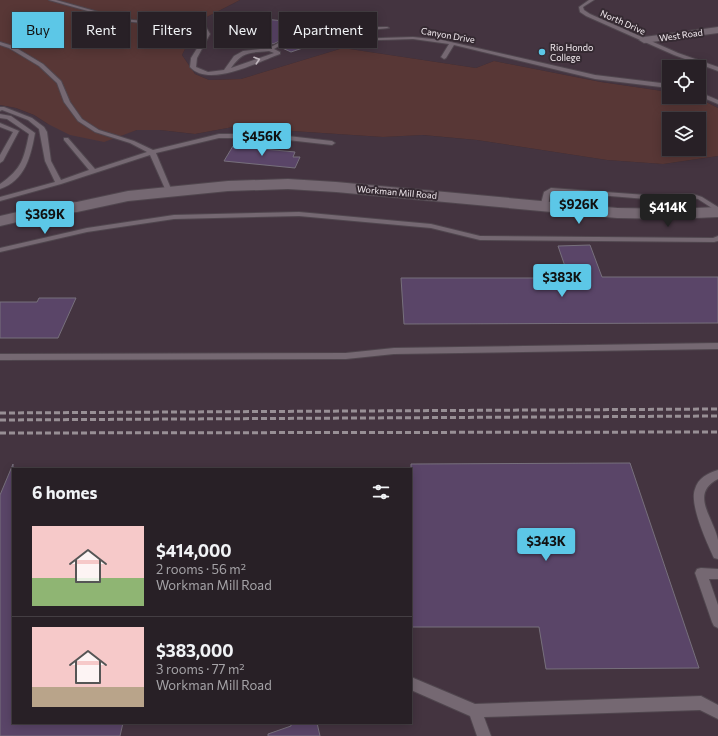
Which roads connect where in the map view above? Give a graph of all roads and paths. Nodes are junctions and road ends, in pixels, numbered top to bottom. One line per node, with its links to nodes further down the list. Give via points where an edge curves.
1 (51, 0): 13 (lane, via 123,20 204,28 208,34 194,58 193,67 196,71 209,74)
2 (592, 0): 7 (lane, North Drive, via 581,7 582,10)
3 (387, 28): 4 (lane)
4 (377, 29)
5 (718, 30): 7 (street, West Road)
6 (377, 40): 9 (lane, Canyon Drive, via 413,38)
7 (644, 40): 12 (lane, North Drive)
8 (0, 43): 22 (lane, via 41,65 59,82 67,102 80,120 97,131 132,142)
9 (452, 44): 11 (lane); 14 (lane, Canyon Drive, via 595,77)
10 (270, 48): 13 (lane, Canyon Drive, via 245,52 236,57); 13 (lane, one-way to 10, via 278,53)
11 (444, 57)
12 (718, 69)
13 (227, 70)
14 (662, 85)
15 (706, 97): 16 (lane)
16 (718, 102)
17 (0, 109): 25 (lane, via 30,119 42,128 48,161)
18 (0, 116): 26 (lane, via 9,117 32,133 27,162 17,176)
19 (0, 125): 23 (lane, via 16,131)
20 (66, 139): 24 (lane)
21 (332, 143): 22 (lane, via 270,136 219,136)
22 (152, 152): 24 (lane); 27 (lane)
23 (0, 161)
24 (94, 172): 25 (lane)
25 (60, 183): 28 (lane)
26 (0, 187)
27 (169, 191): 29 (street, Workman Mill Road); 30 (street, Workman Mill Road, via 288,184)
28 (0, 199)
29 (77, 206): 32 (street, Workman Mill Road); 33 (street, Workman Mill Road, via 58,217)
30 (544, 207): 31 (street, Workman Mill Road, via 618,213 674,214); 31 (lane, via 545,196 551,190 646,197 693,196)
31 (718, 211)
32 (0, 221)
33 (0, 230)
34 (718, 238): 35 (lane, via 480,238 431,226 299,214 174,217 87,230)
35 (0, 250)
36 (718, 346): 37 (lane, via 394,351 346,356)
37 (0, 357)
38 (718, 474): 39 (lane, via 703,484 699,492 701,507)
39 (718, 554)
40 (718, 574): 41 (lane, via 701,573)
41 (718, 622)
42 (412, 683): 43 (lane)
43 (475, 711): 44 (lane, via 701,703); 45 (lane)
44 (718, 712)
45 (484, 736)

